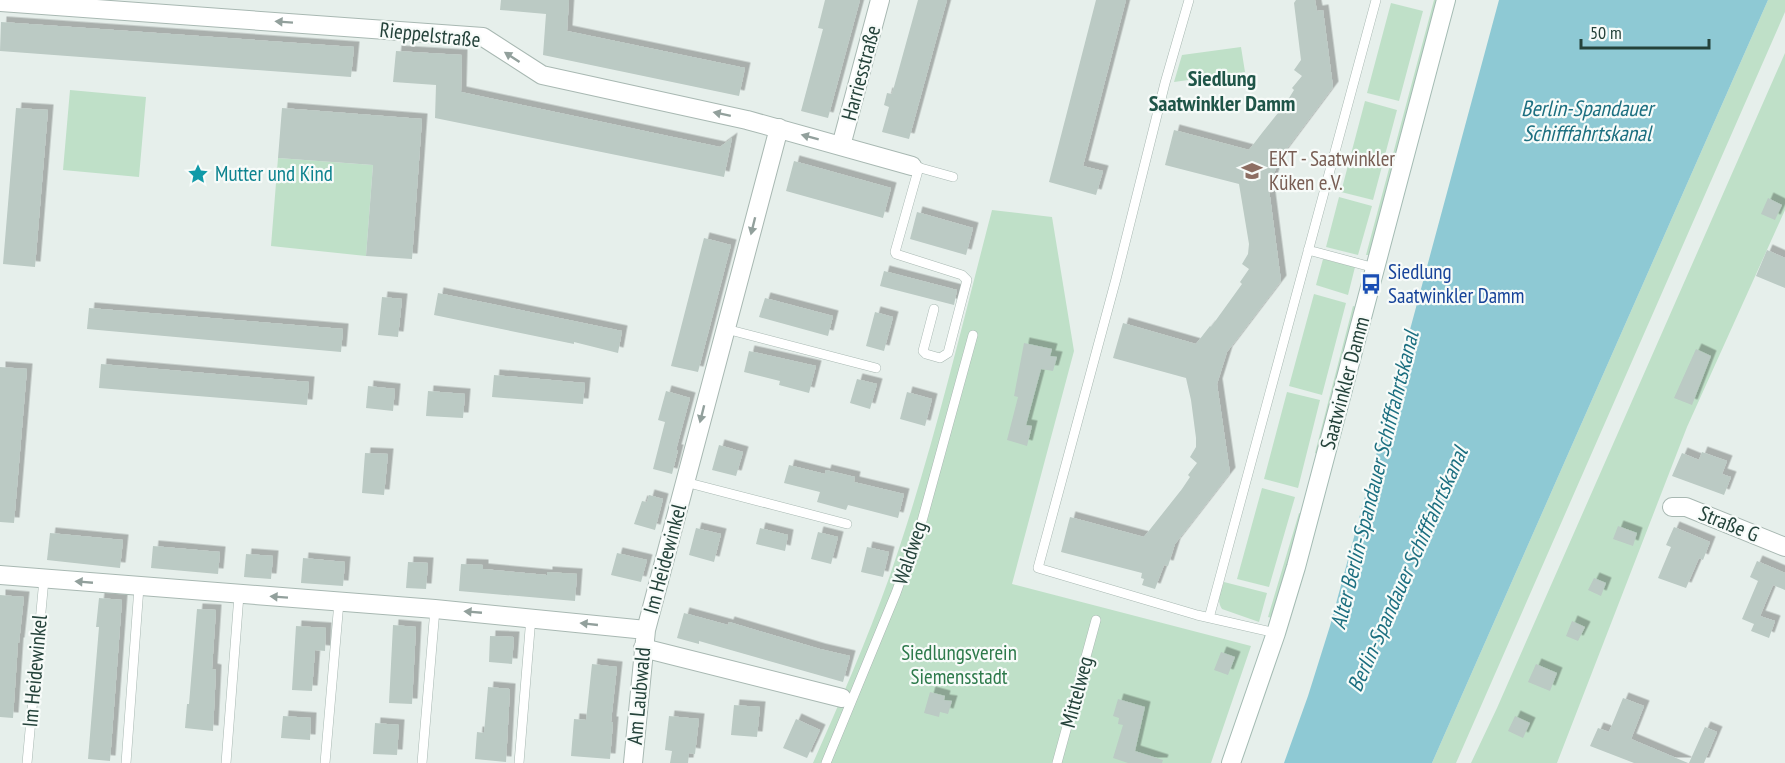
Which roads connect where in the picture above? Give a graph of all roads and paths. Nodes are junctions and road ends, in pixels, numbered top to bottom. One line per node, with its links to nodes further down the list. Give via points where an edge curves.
1 (880, 0): 7 (street, Harriesstraße)
2 (1190, 0): 27 (lane, via 1038,568)
3 (1376, 0): 10 (lane)
4 (1446, 0): 11 (street, Saatwinkler Damm)
5 (0, 2): 6 (street, Rieppelstraße, one-way to 5, via 542,75 483,37)
6 (779, 128): 7 (street, Rieppelstraße, one-way to 6); 13 (street, Im Heidewinkel, one-way to 13)
7 (841, 146): 8 (street, Rieppelstraße)
8 (916, 167): 9 (lane); 12 (lane, via 895,252 967,280 948,353 940,358 923,351)
9 (953, 177)
10 (1308, 250): 11 (lane); 27 (lane)
11 (1375, 268): 29 (street, Saatwinkler Damm)
12 (934, 309)
13 (726, 328): 15 (lane); 16 (street, Im Heidewinkel, one-way to 16)
14 (973, 335): 31 (lane, Waldweg, via 922,521 897,593)
15 (876, 368)
16 (685, 482): 18 (lane, Im Heidewinkel); 30 (street, Im Heidewinkel)
17 (1672, 507): 19 (street, Straße G, via 1686,507)
18 (848, 524)
19 (1785, 547)
20 (0, 575): 21 (street, Im Heidewinkel)
21 (44, 579): 22 (street, Im Heidewinkel, one-way to 21); 32 (lane, Im Heidewinkel)
22 (139, 587): 23 (street, Im Heidewinkel); 33 (lane)
23 (239, 595): 24 (street, Im Heidewinkel, one-way to 23); 34 (lane)
24 (339, 602): 25 (street, Im Heidewinkel); 35 (lane)
25 (435, 609): 26 (street, Im Heidewinkel, one-way to 25); 36 (lane)
26 (531, 617): 30 (street, Im Heidewinkel, one-way to 26); 37 (lane)
27 (1209, 618): 29 (lane)
28 (1096, 620): 40 (lane, Mittelweg)
29 (1276, 633): 41 (street, Saatwinkler Damm)
30 (644, 639): 31 (street, Im Heidewinkel); 38 (street, Am Laubwald)
31 (847, 700): 39 (lane, Waldweg)
32 (27, 763)
33 (126, 763)
34 (226, 763)
35 (325, 763)
36 (423, 763)
37 (519, 763)
38 (633, 763)
39 (826, 763)
40 (1057, 763)
41 (1231, 763)

